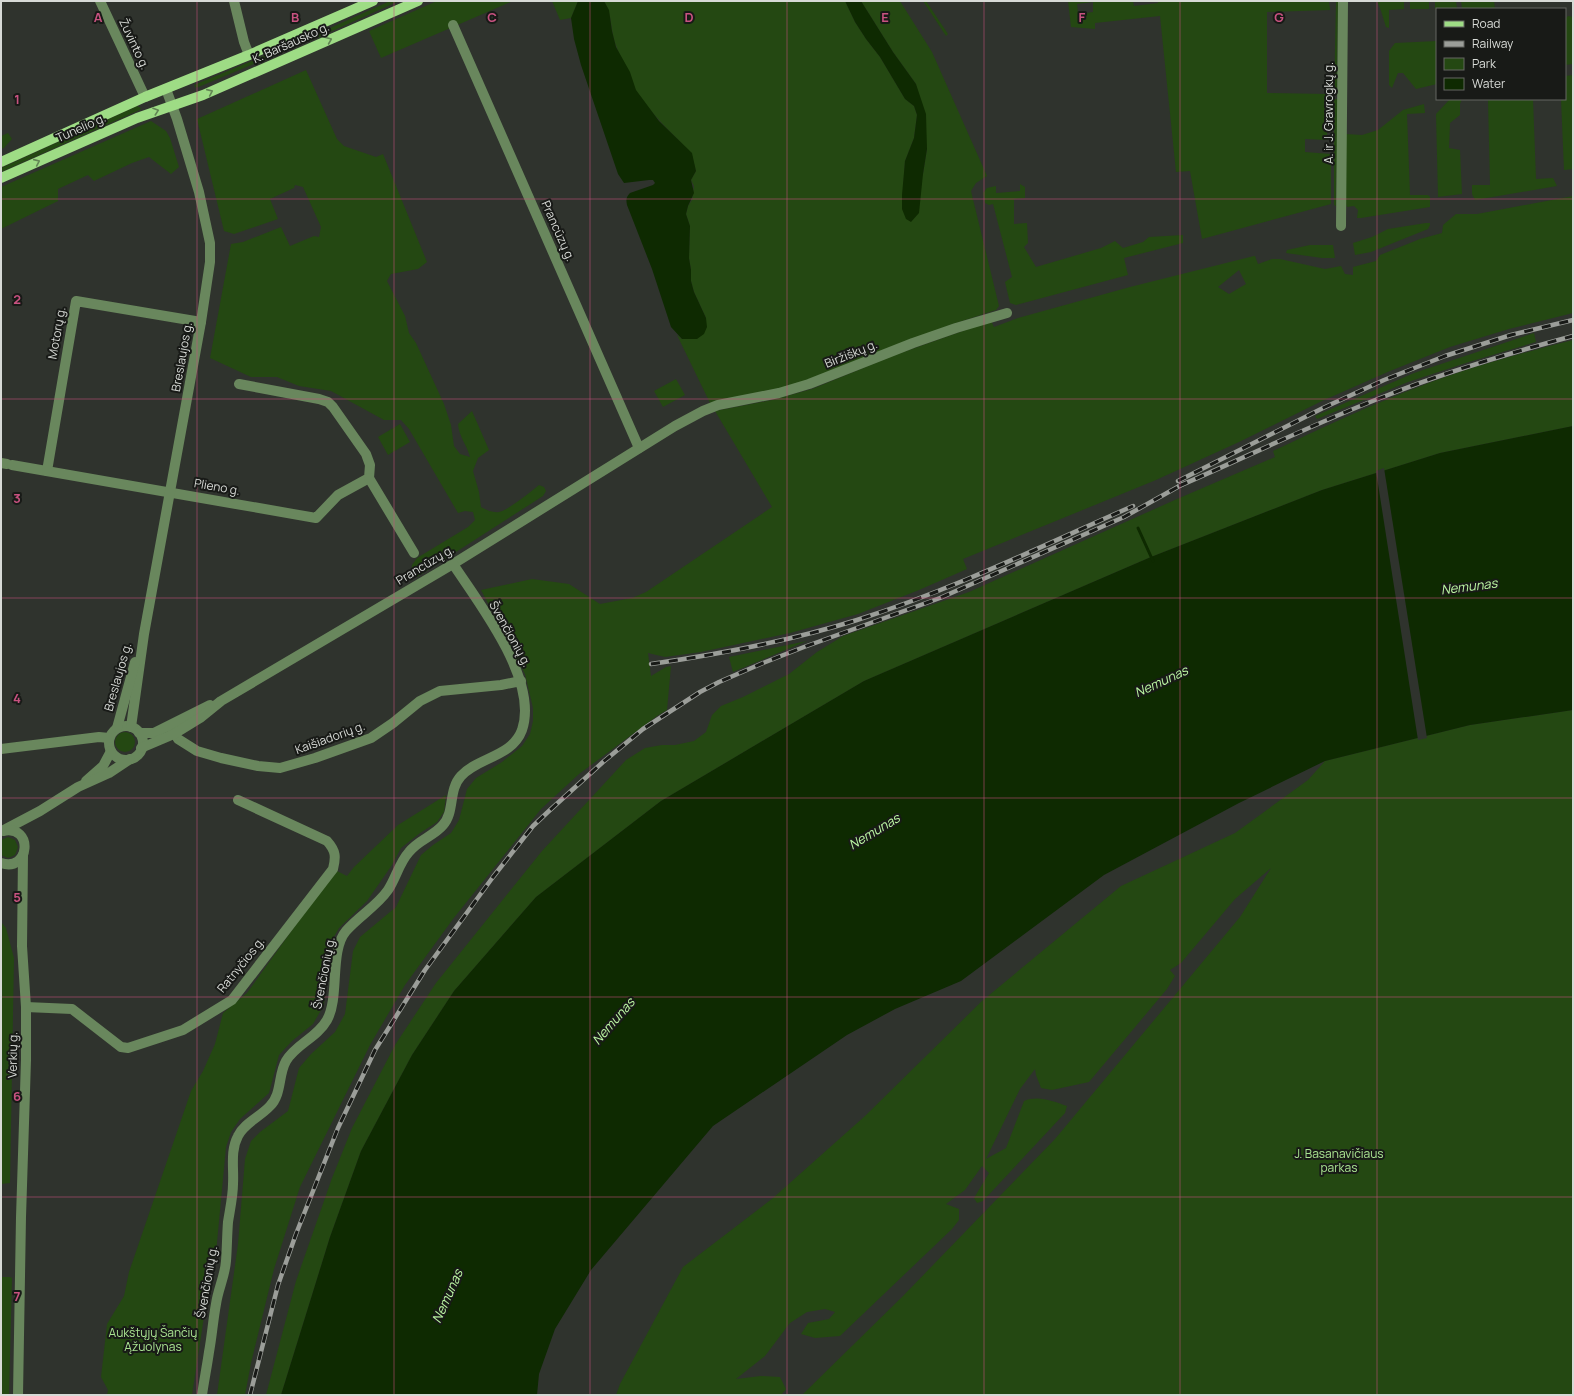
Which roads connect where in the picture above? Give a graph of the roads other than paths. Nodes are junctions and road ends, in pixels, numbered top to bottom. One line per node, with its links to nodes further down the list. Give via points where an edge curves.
1 (100, 1): 9 (street, Žuvinto g.)
2 (234, 1): 7 (street)
3 (373, 1): 7 (main road, K. Baršausko g.)
4 (418, 1): 10 (main road, K. Baršausko g., one-way to 4)
5 (1343, 1): 13 (street, A. ir J. Gravrogkų g.)
6 (453, 24): 18 (street, Prancūzų g.)
7 (249, 55): 8 (main road, K. Baršausko g.)
8 (166, 89): 9 (main road, Tunelio g.); 10 (street, Breslaujos g.)
9 (145, 97): 11 (main road, Tunelio g.)
10 (173, 106): 12 (main road, Tunelio g., one-way to 10, via 137,118); 15 (street, Breslaujos g., via 199,192 210,243 210,262)
11 (1, 162)
12 (1, 178)
13 (1341, 226)
14 (1007, 313): 17 (street, Biržiškų g., via 913,343 809,384 779,393 718,405)
15 (201, 322): 20 (street, Motorų g., via 76,302); 22 (street, Breslaujos g.)
16 (239, 384): 21 (street, via 328,402 366,454 370,466)
17 (703, 411): 18 (street, Prancūzų g.)
18 (639, 448): 24 (street, Prancūzų g.)
19 (7, 464): 20 (street, Plieno g.)
20 (47, 471): 22 (street, Plieno g.)
21 (369, 478): 22 (street, Plieno g., via 338,495 316,518); 23 (street)
22 (170, 492): 25 (street, Breslaujos g.)
23 (414, 553)
24 (454, 564): 26 (street, Švenčionių g., via 495,629); 29 (street, Prancūzų g., via 221,701 200,718)
25 (144, 634): 27 (street, Breslaujos g.); 28 (street, Breslaujos g.)
26 (521, 681): 29 (street, Kaišiadorių g., via 440,691 420,700 371,738 280,768 258,766 203,753 185,745); 45 (street, Švenčionių g., via 525,710 522,730 517,740 460,776 454,785 448,819 442,828 409,852 390,889 344,933 336,964 332,1007 327,1020 315,1035 294,1050 287,1060 282,1069 274,1101 239,1132 234,1148 226,1265 216,1301)
27 (117, 728): 28 (street, via 126,726); 30 (street)
28 (135, 730): 29 (street, Prancūzų g., via 154,733); 31 (street, via 142,743)
29 (172, 730): 31 (street, Prancūzų g.)
30 (109, 738): 32 (street, via 99,737); 33 (street)
31 (141, 748): 34 (street)
32 (1, 749)
33 (111, 751): 34 (street, via 119,758); 35 (street, via 103,766)
34 (130, 759): 35 (street, via 109,774)
35 (78, 787): 37 (street)
36 (238, 800): 43 (street, Ratnyčios g., via 327,841 334,848 336,858 333,869 232,1000 183,1030 128,1048 121,1046 72,1009)
37 (40, 811): 38 (street); 39 (street, via 27,826)
38 (3, 831): 39 (street, via 17,832)
39 (23, 838): 40 (street, Verkių g.)
40 (23, 855): 41 (street, via 17,862); 42 (street, Verkių g.)
41 (5, 864): 42 (street)
42 (22, 883): 43 (street, Verkių g., via 22,946)
43 (26, 1007): 44 (street, Verkių g.)
44 (18, 1395)
45 (202, 1395)

